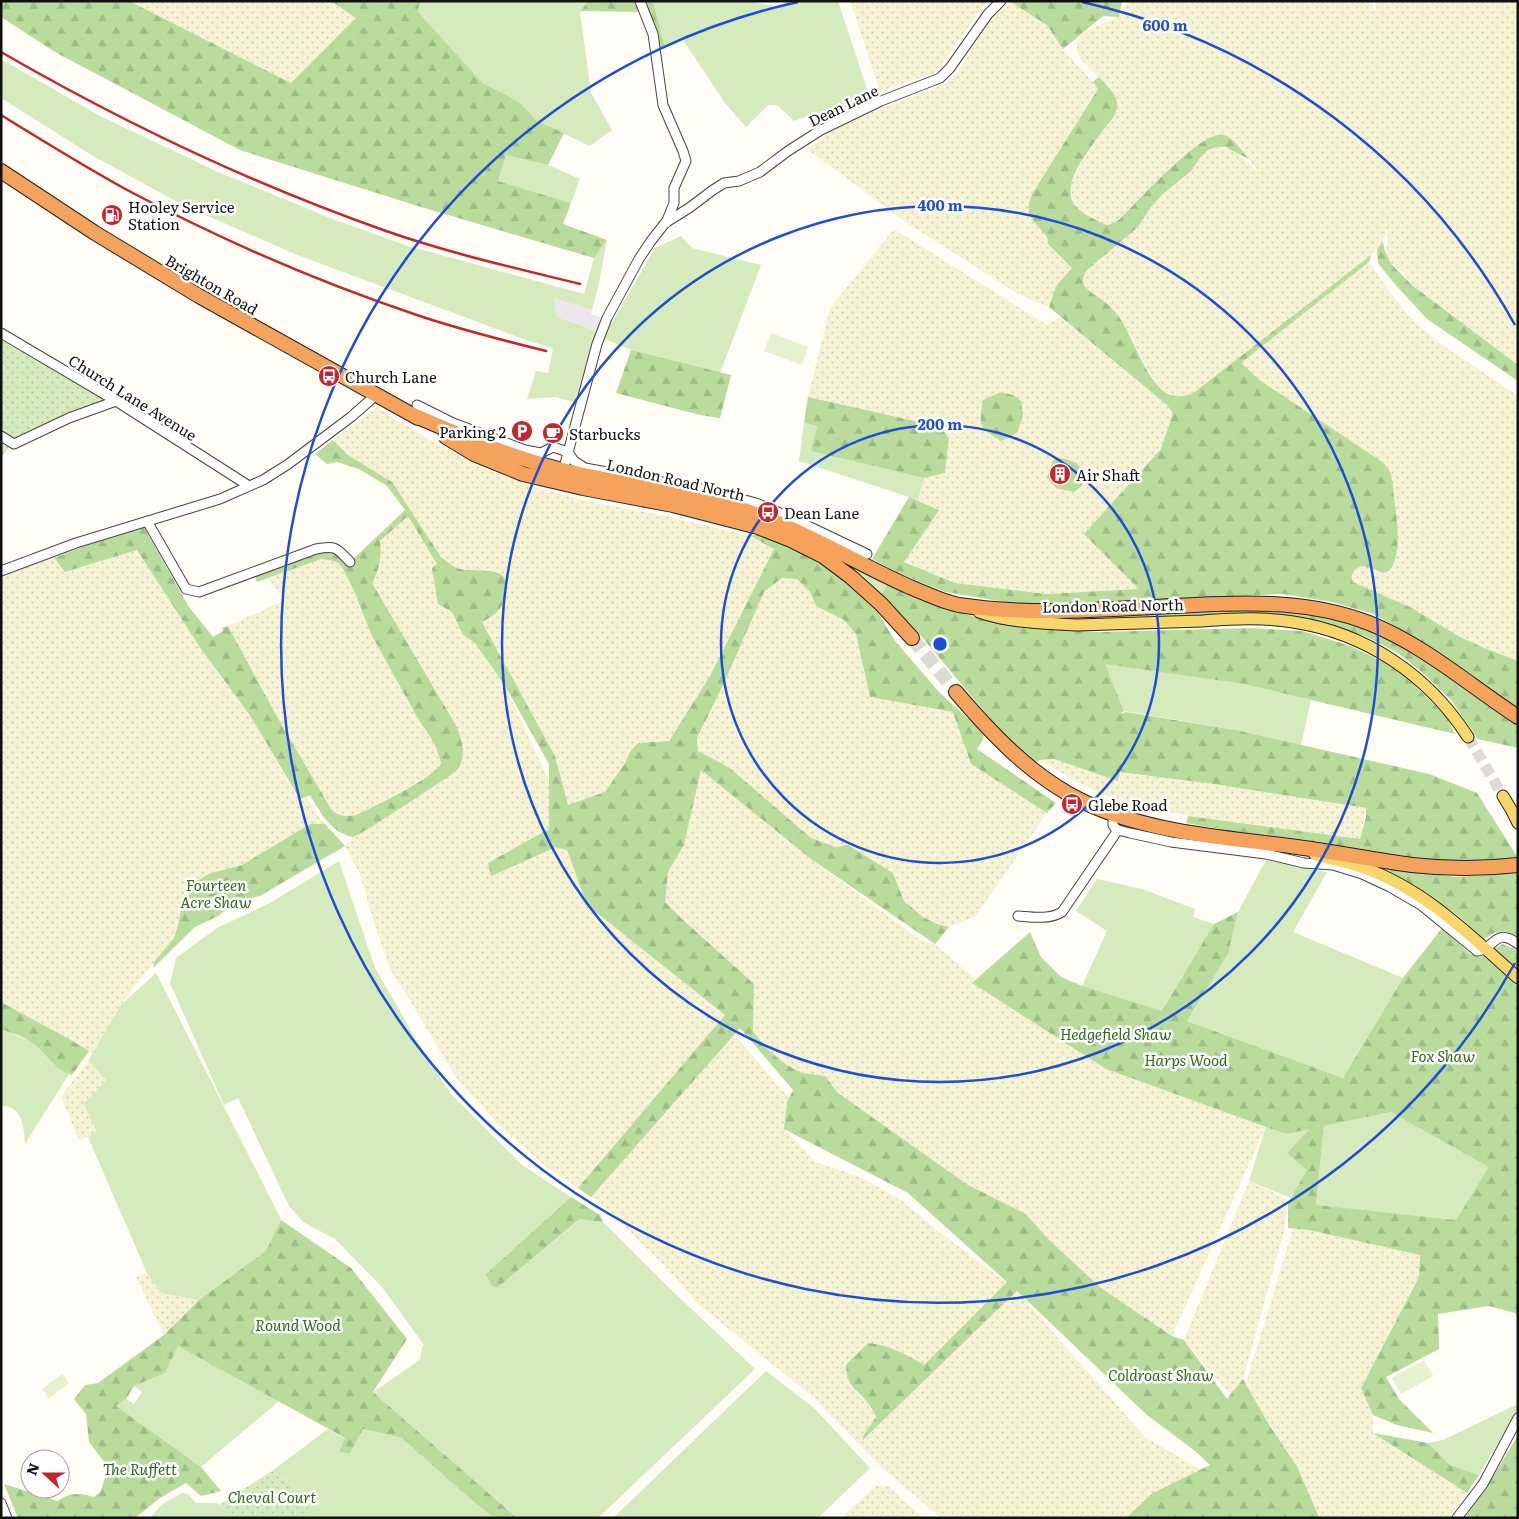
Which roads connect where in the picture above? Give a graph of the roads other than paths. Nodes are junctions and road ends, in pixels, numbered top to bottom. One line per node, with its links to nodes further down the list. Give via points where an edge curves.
1 (640, 1): 4 (street, via 653,34 663,104 686,161 674,188 674,203)
2 (1001, 1): 4 (street, Dean Lane, via 940,78 881,101 821,130 760,172 724,183)
3 (1, 172): 6 (highway, Brighton Road, via 199,296)
4 (666, 223): 11 (street, Dean Lane, via 647,247 607,318)
5 (1, 333): 7 (street, Church Lane Avenue)
6 (376, 394): 8 (highway, Brighton Road); 14 (street, via 287,465)
7 (116, 401): 9 (street, via 69,418 14,444); 14 (street, Church Lane Avenue)
8 (414, 410): 10 (highway, Brighton Road); 13 (highway, Brighton Road, via 481,457 523,474)
9 (1, 436)
10 (502, 447): 11 (street, Brighton Road, via 541,452 553,447); 13 (highway, Brighton Road)
11 (568, 452): 12 (street, London Road North); 13 (street, Dean Lane)
12 (589, 473): 13 (highway, London Road North); 16 (street, London Road North, via 712,491 756,503); 19 (highway, London Road North, via 710,500 760,515 896,581)
13 (561, 476): 20 (highway, London Road North, via 758,527 791,540 823,556 852,577)
14 (249, 486): 15 (street, via 220,499)
15 (147, 521): 17 (street, via 186,589 199,592 328,546 338,549); 18 (street)
16 (867, 554)
17 (350, 562)
18 (1, 571)
19 (956, 604): 22 (highway, via 1057,611 1255,603 1313,608 1360,620 1404,640); 23 (main road, London Road North, via 986,615 1048,624 1256,619 1292,622 1327,630 1377,650 1406,669 1447,707)
20 (912, 638)
21 (956, 692): 25 (highway, via 1029,767 1080,800)
22 (1518, 717)
23 (1468, 737)
24 (1502, 796): 26 (main road)
25 (1113, 814): 27 (street, via 1113,825); 28 (highway, via 1173,829)
26 (1518, 823)
27 (1118, 830): 30 (street, via 1062,912 1042,917); 32 (street, via 1171,842 1334,865 1362,874 1421,905 1474,949)
28 (1296, 847): 29 (highway, via 1441,868); 32 (main road, via 1364,868 1393,881 1438,909)
29 (1518, 865)
30 (1018, 916)
31 (1518, 944): 32 (street, via 1505,937)
32 (1485, 949): 33 (main road)
33 (1518, 978)
34 (1518, 1418): 37 (street, via 1483,1484)
35 (1, 1503): 36 (street)
36 (7, 1518)
37 (1457, 1518)

